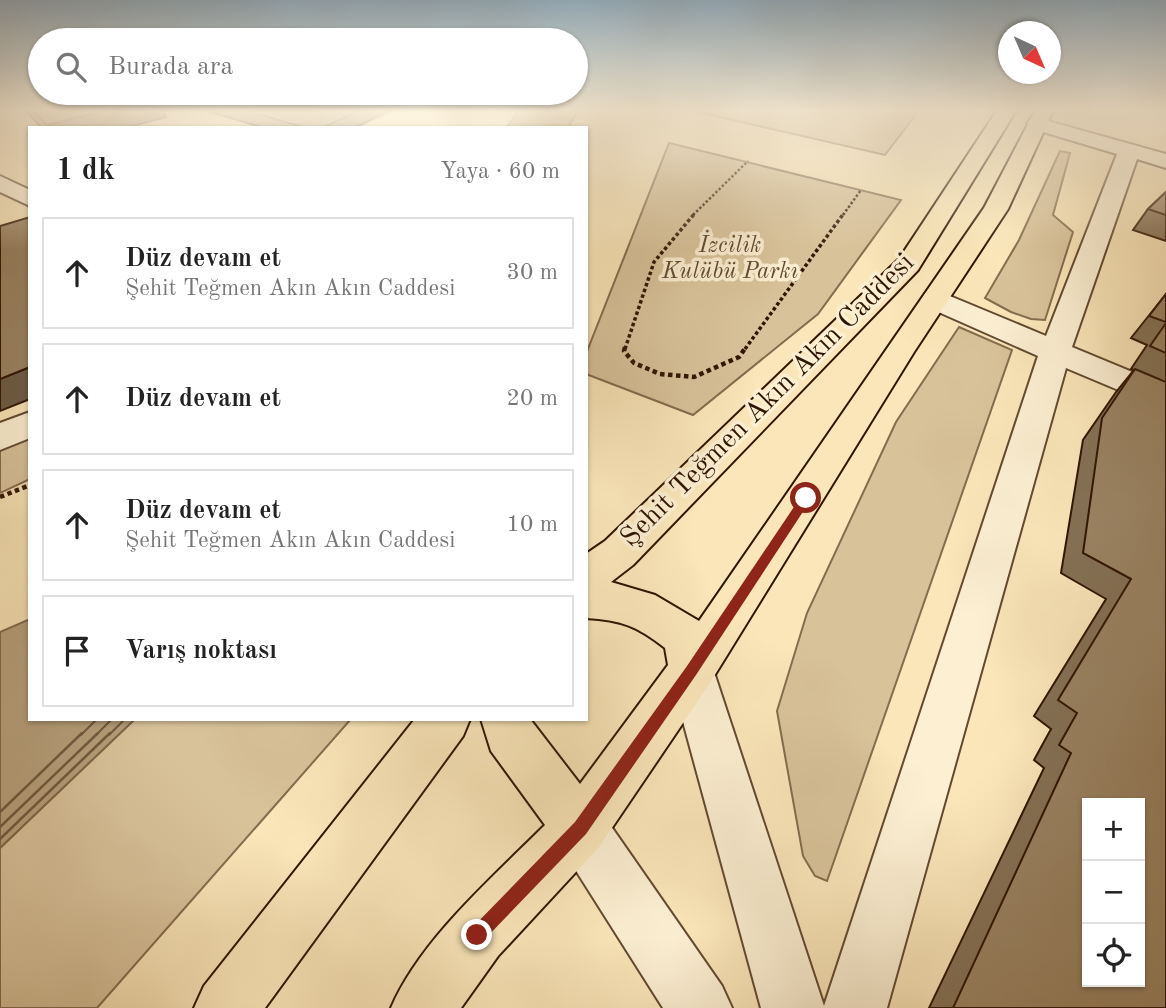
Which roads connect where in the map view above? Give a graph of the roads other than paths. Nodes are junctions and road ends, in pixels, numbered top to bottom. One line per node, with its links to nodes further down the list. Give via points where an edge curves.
1 (977, 156): 11 (main road, Şehit Teğmen Akın Akın Caddesi, via 909,264 619,553)
2 (1022, 156): 6 (main road, Şehit Teğmen Akın Akın Caddesi, via 996,209)
3 (1148, 156): 7 (street)
4 (0, 183): 5 (street)
5 (28, 198)
6 (935, 300): 7 (street); 13 (main road, Şehit Teğmen Akın Akın Caddesi)
7 (1055, 352): 8 (street); 21 (street)
8 (1166, 399)
9 (28, 425): 10 (street)
10 (0, 437)
11 (588, 576)
12 (588, 599): 13 (main road, via 618,601 654,613 685,637)
13 (692, 670): 16 (main road, Şehit Teğmen Akın Akın Caddesi); 20 (street)
14 (444, 721): 17 (main road)
15 (506, 721): 16 (main road, via 509,733)
16 (580, 828): 18 (main road, via 477,935); 19 (street)
17 (226, 1008)
18 (423, 1008)
19 (700, 1008)
20 (793, 1008)
21 (855, 1008)

